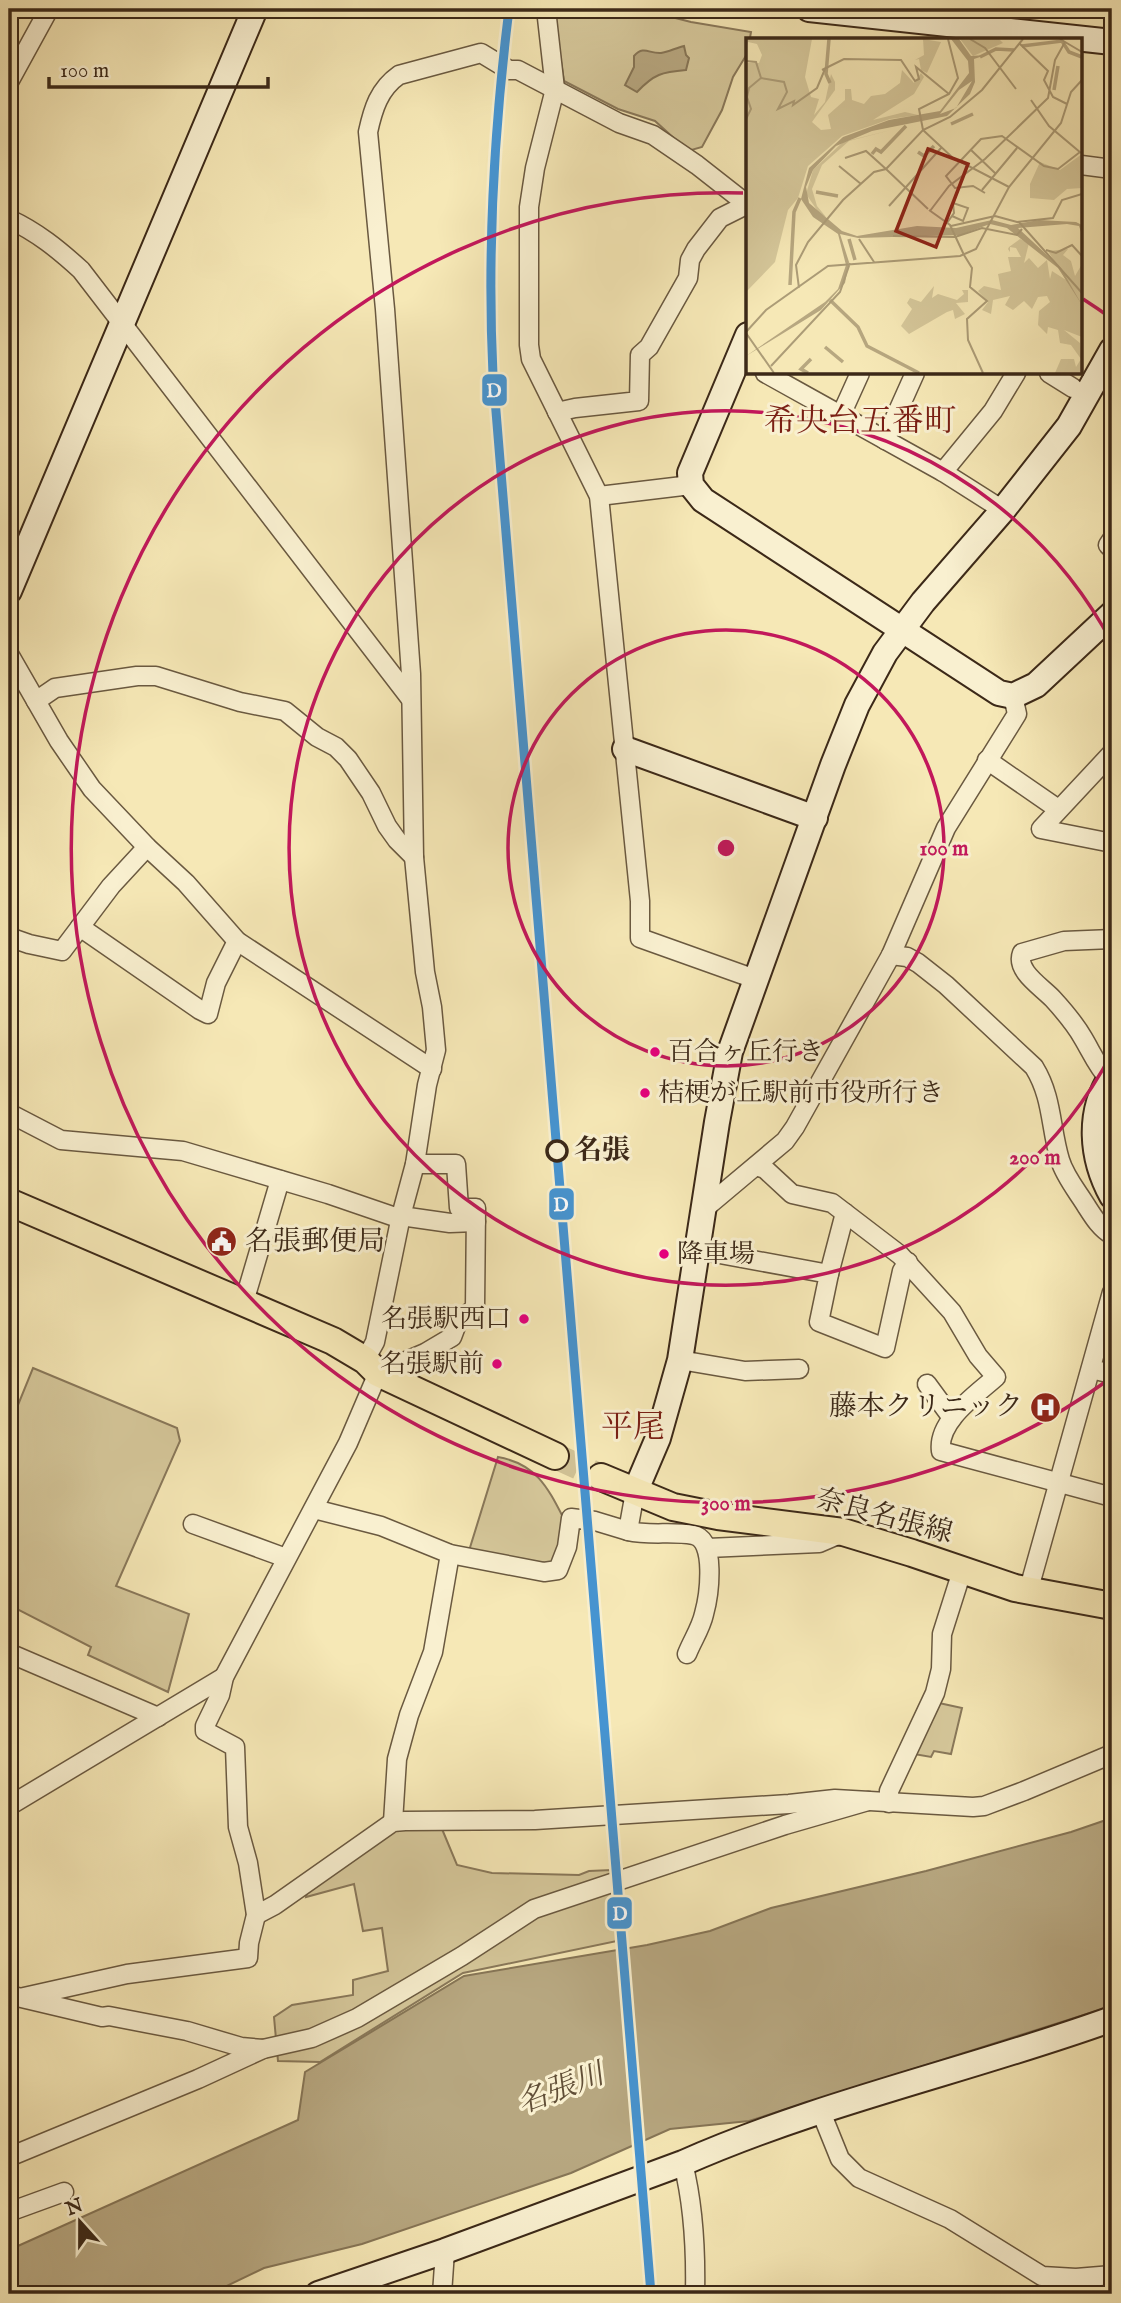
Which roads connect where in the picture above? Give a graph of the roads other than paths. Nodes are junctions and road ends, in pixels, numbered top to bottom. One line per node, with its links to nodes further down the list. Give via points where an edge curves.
1 (49, 9): 9 (street)
2 (255, 9): 16 (street)
3 (545, 9): 10 (street)
4 (809, 9): 5 (street)
5 (890, 22): 6 (street)
6 (1077, 38)
7 (1082, 38): 8 (street)
8 (1112, 41)
9 (9, 82)
10 (555, 89): 13 (street, via 653,135); 25 (street, via 529,207 529,345 531,359); 39 (street, via 481,53 399,75 388,83 368,132 385,309)
11 (1082, 165): 12 (street)
12 (1112, 169)
13 (746, 204)
14 (746, 205): 25 (street, via 720,218 696,249 688,278 640,355 639,401)
15 (9, 219): 16 (street, via 54,245 81,270)
16 (122, 323): 34 (street); 39 (street)
17 (1111, 355): 31 (street, via 1069,426)
18 (743, 360): 29 (street, via 693,462)
19 (767, 374): 26 (street)
20 (860, 374): 26 (street)
21 (915, 374): 27 (street)
22 (1015, 374): 28 (street, via 993,411)
23 (1051, 374): 24 (street)
24 (1073, 388)
25 (557, 412): 30 (street)
26 (841, 415): 27 (street)
27 (885, 439): 28 (street)
28 (943, 472): 31 (street)
29 (691, 485): 30 (street); 36 (street, via 703,500)
30 (599, 496): 41 (street)
31 (1003, 510): 36 (street)
32 (1112, 539): 33 (street, via 1108,545)
33 (1112, 549)
34 (9, 591)
35 (1112, 614): 38 (street, via 1036,685)
36 (902, 629): 38 (street, via 999,693); 45 (street, via 857,705)
37 (9, 654): 40 (street)
38 (1013, 696): 43 (street, via 1017,714)
39 (410, 698): 48 (street)
40 (36, 701): 47 (street, via 74,765); 48 (street, via 55,688 156,676 285,711 348,759 387,826)
41 (625, 749): 45 (street); 54 (street, via 640,938)
42 (1112, 753): 44 (street)
43 (987, 760): 44 (street); 53 (street, via 946,828)
44 (1058, 809): 46 (street, via 1041,829)
45 (815, 818): 54 (street)
46 (1112, 843)
47 (147, 847): 49 (street); 52 (street)
48 (414, 857): 55 (street, via 436,1050)
49 (80, 927): 50 (street, via 62,951); 52 (street, via 208,1013 216,983)
50 (9, 937)
51 (1112, 939): 56 (street, via 1063,941 1020,957 1023,970 1074,1023 1097,1066)
52 (237, 941): 55 (street)
53 (891, 955): 59 (street, via 794,1127); 67 (street, via 918,963 1034,1067 1048,1096 1064,1170 1094,1218)
54 (755, 979): 63 (street, via 730,1052)
55 (432, 1069): 58 (street)
56 (1111, 1077): 61 (street, via 1098,1108 1094,1143 1100,1172)
57 (9, 1113): 60 (street, via 61,1140 183,1151)
58 (415, 1164): 65 (street); 66 (street, via 456,1164 459,1208 476,1208)
59 (756, 1166): 63 (street); 64 (street, via 792,1194 832,1203)
60 (280, 1180): 65 (street); 72 (street)
61 (1112, 1196)
62 (9, 1202): 72 (main road)
63 (704, 1209): 68 (street)
64 (845, 1213): 69 (street); 70 (street)
65 (401, 1218): 66 (street); 74 (street)
66 (476, 1222): 74 (street, via 475,1308 457,1321 452,1337 425,1353)
67 (1112, 1235)
68 (698, 1250): 70 (street); 73 (street)
69 (908, 1262): 70 (street, via 885,1348 819,1322); 79 (street, via 952,1312 996,1377)
70 (829, 1274)
71 (1112, 1292): 75 (street)
72 (244, 1302): 74 (main road, via 333,1341)
73 (680, 1360): 76 (street, via 745,1371); 83 (street, via 658,1438)
74 (372, 1366): 80 (main road); 85 (street, via 348,1443)
75 (1090, 1368): 77 (street); 82 (street)
76 (799, 1369)
77 (1112, 1374)
78 (927, 1384): 79 (street)
79 (952, 1418): 82 (street, via 940,1441 941,1451)
80 (555, 1456)
81 (601, 1477): 83 (main road, 奈良名張線)
82 (1058, 1482): 84 (street); 93 (street)
83 (635, 1492): 87 (street); 88 (main road, 奈良名張線, via 673,1507 718,1516)
84 (1112, 1497)
85 (314, 1509): 90 (street, via 381,1526); 91 (street)
86 (193, 1524): 91 (street)
87 (628, 1531): 89 (street, via 693,1535); 90 (street, via 570,1518 567,1547 558,1570 544,1572)
88 (843, 1532): 89 (street, via 819,1543); 92 (main road, 奈良名張線)
89 (708, 1548): 96 (street, via 704,1616)
90 (450, 1554): 103 (street, via 433,1653 397,1759)
91 (286, 1558): 97 (street)
92 (962, 1571): 93 (main road, 奈良名張線); 101 (street, via 942,1634 939,1680 890,1791)
93 (1028, 1592): 94 (main road, 奈良名張線)
94 (1112, 1606)
95 (9, 1653): 98 (street)
96 (687, 1654)
97 (224, 1677): 98 (street); 104 (street, via 205,1731 235,1748 239,1827)
98 (158, 1717): 102 (street)
99 (1112, 1754): 101 (street, via 984,1806)
100 (868, 1801): 101 (street); 103 (street, via 835,1799 535,1820); 107 (street, via 534,1909 357,2018 312,2038)
101 (889, 1803)
102 (9, 1806)
103 (393, 1822): 104 (street)
104 (256, 1915): 105 (street, via 248,1958 127,1974)
105 (16, 1996): 107 (street)
106 (1112, 2019): 108 (street)
107 (263, 2049): 109 (street)
108 (821, 2112): 110 (street); 114 (street, via 840,2159 859,2178 950,2218 1042,2276)
109 (9, 2157)
110 (683, 2162): 113 (street); 117 (street, via 696,2236)
111 (64, 2192): 112 (street)
112 (9, 2212)
113 (445, 2251): 115 (street); 116 (street)
114 (1112, 2275)
115 (318, 2294)
116 (442, 2294)
117 (695, 2294)

